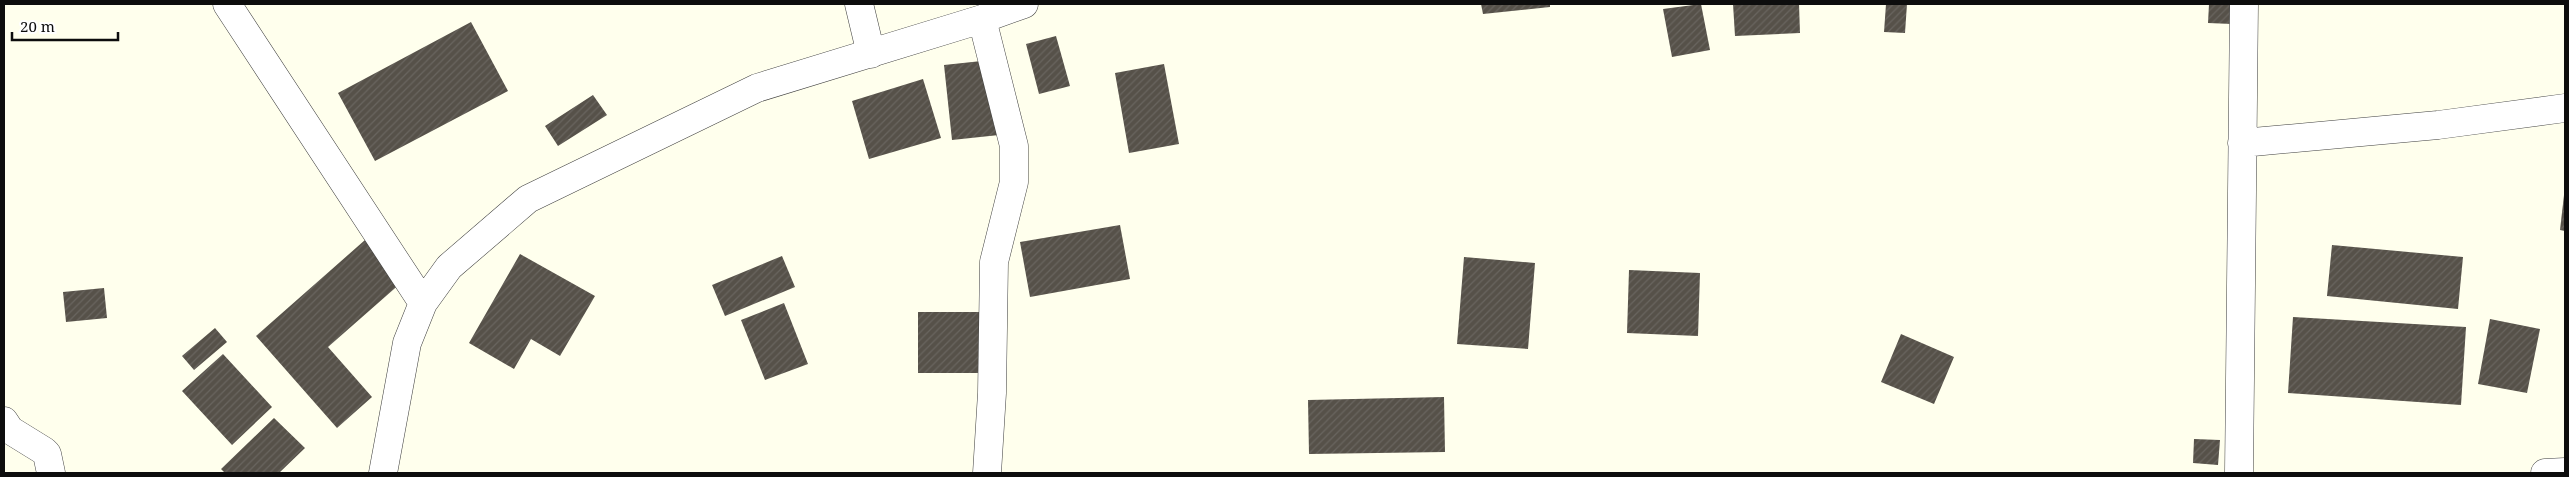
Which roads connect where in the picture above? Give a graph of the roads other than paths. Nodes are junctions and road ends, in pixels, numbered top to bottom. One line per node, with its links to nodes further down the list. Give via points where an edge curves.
1 (227, 4): 9 (street)
2 (859, 4): 6 (street)
3 (1024, 4): 5 (street)
4 (2244, 4): 8 (street)
5 (982, 19): 6 (street); 14 (street, via 1014,146 1014,182 994,262)
6 (871, 54): 9 (street, via 757,88 528,199 449,267)
7 (2565, 108): 8 (street, via 2438,125)
8 (2242, 142): 15 (street)
9 (423, 303): 13 (street, via 407,343)
10 (4, 422): 12 (street, via 10,430 47,454)
11 (2565, 472): 16 (street)
12 (51, 473)
13 (383, 473)
14 (987, 473)
15 (2239, 473)
16 (2545, 473)

